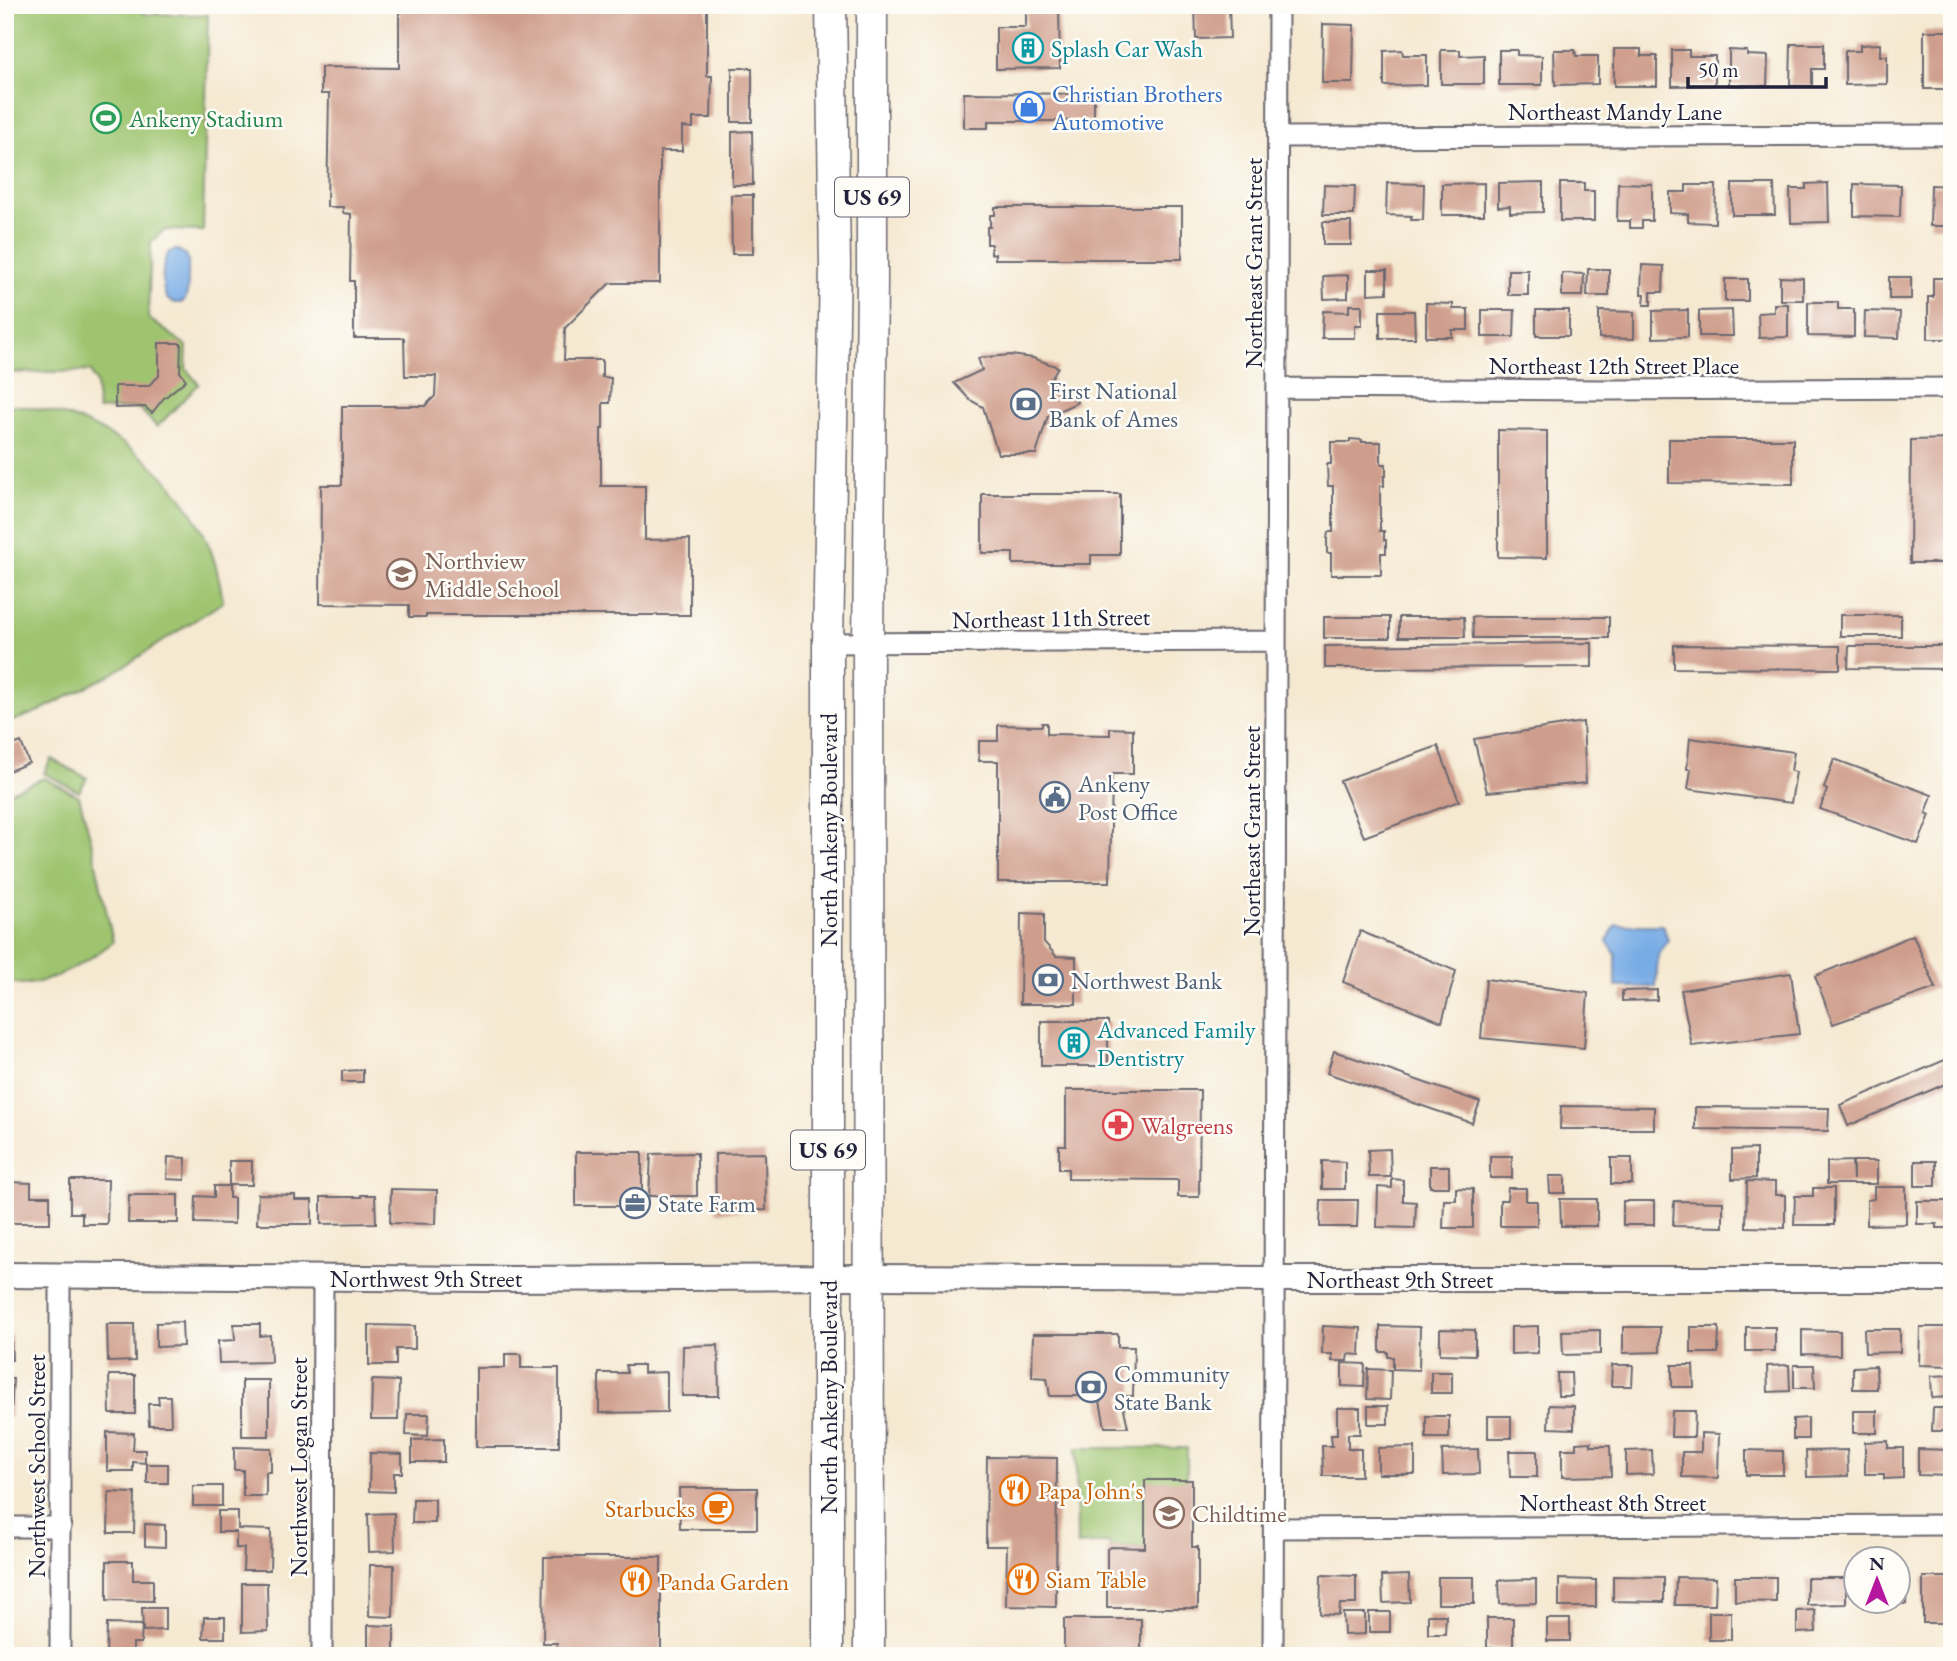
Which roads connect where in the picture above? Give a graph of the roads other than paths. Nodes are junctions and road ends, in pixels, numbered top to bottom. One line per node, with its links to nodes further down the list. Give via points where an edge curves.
1 (831, 5): 9 (main road, North Ankeny Boulevard / US 69, via 835,265)
2 (872, 5): 10 (main road, North Ankeny Boulevard / US 69)
3 (1278, 5): 5 (street, Northeast Grant Street)
4 (1952, 135): 5 (street, Northeast Mandy Lane)
5 (1278, 136): 6 (street, Northeast Grant Street)
6 (1277, 388): 7 (street, Northeast 12th Street Place); 8 (street, Northeast Grant Street)
7 (1952, 388)
8 (1275, 641): 10 (street, Northeast 11th Street); 15 (street, Northeast Grant Street)
9 (828, 643): 10 (street, Northeast 11th Street); 13 (main road, North Ankeny Boulevard / US 69)
10 (869, 644): 13 (main road, North Ankeny Boulevard / US 69)
11 (5, 1275): 12 (street, Northwest 9th Street)
12 (60, 1276): 14 (street, Northwest 9th Street); 19 (street, Northwest School Street)
13 (848, 1277): 14 (street, Northwest 9th Street); 15 (street, Northeast 9th Street); 23 (main road, North Ankeny Boulevard / US 69); 24 (main road, North Ankeny Boulevard / US 69)
14 (323, 1278): 22 (street, Northwest Logan Street)
15 (1275, 1279): 16 (street, Northeast 9th Street); 20 (street, Northeast Grant Street)
16 (1952, 1279)
17 (1952, 1525): 20 (street, Northeast 8th Street)
18 (5, 1527): 19 (street)
19 (61, 1527): 21 (street, Northwest School Street)
20 (1275, 1528): 25 (street, Northeast Grant Street)
21 (60, 1656)
22 (323, 1656)
23 (828, 1656)
24 (869, 1656)
25 (1273, 1656)

